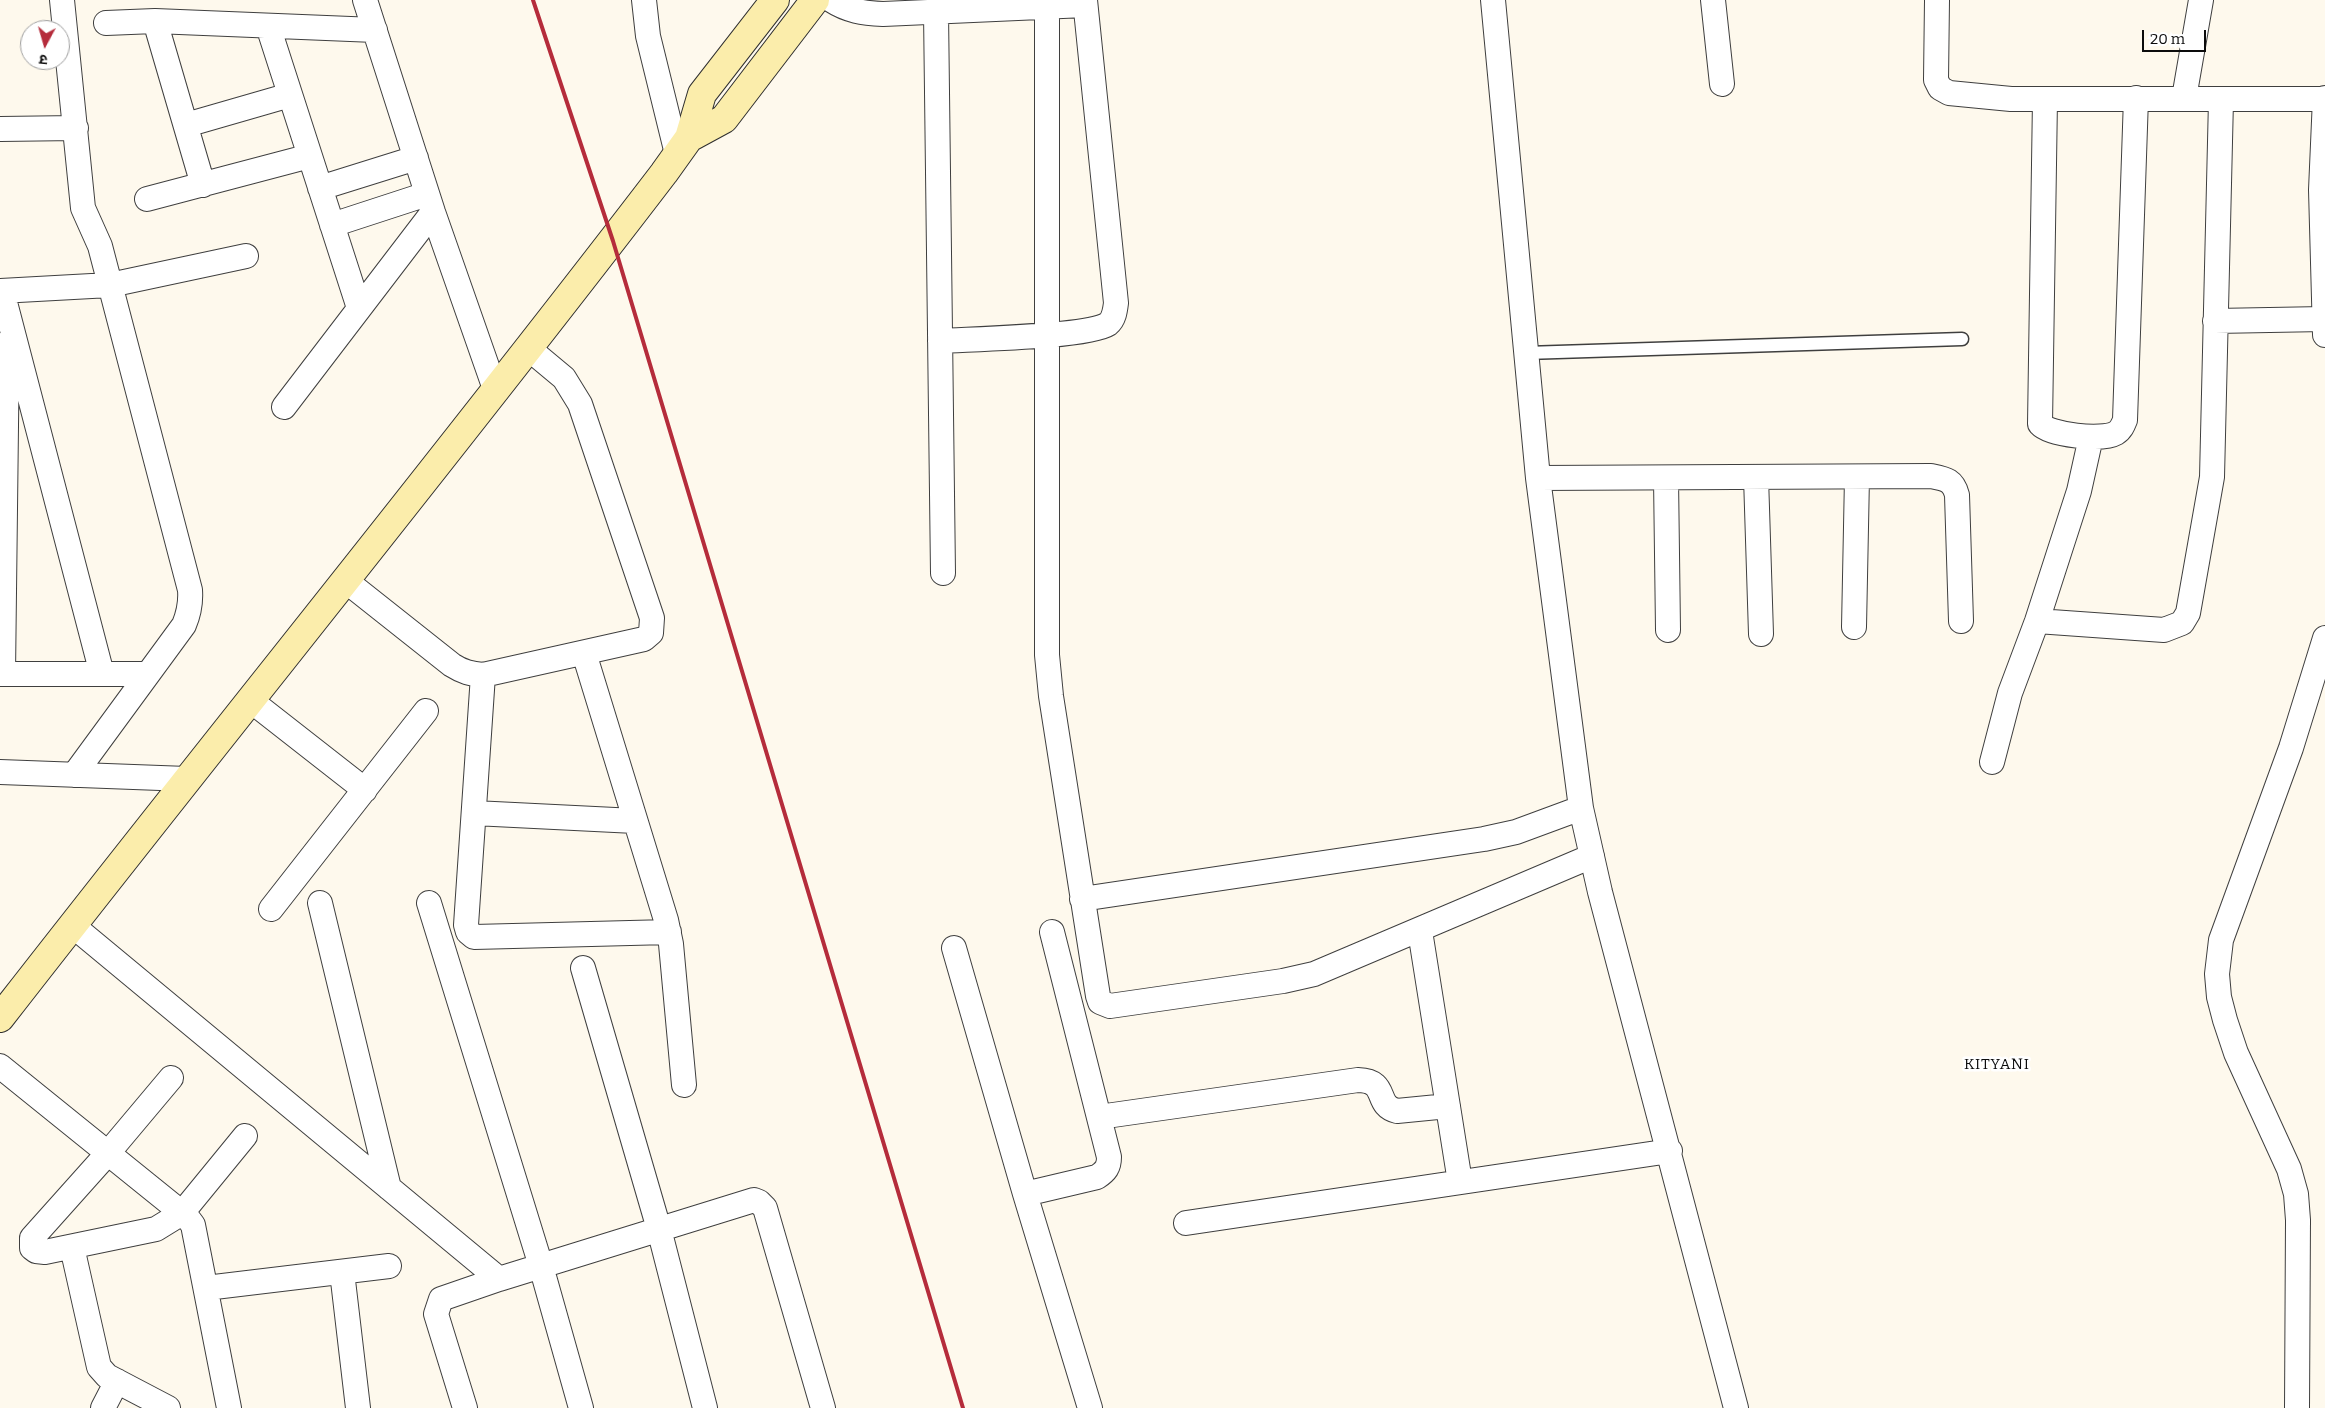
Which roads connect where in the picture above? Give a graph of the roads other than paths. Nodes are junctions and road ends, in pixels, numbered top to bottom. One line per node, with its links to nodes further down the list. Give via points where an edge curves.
1 (62, 0): 26 (street)
2 (365, 0): 17 (street)
3 (644, 0): 28 (street, via 648,36)
4 (774, 0): 28 (main road, via 702,94)
5 (815, 0): 28 (main road, via 724,119)
6 (831, 0): 13 (street, via 858,13)
7 (1493, 0): 47 (street)
8 (1713, 0): 18 (street)
9 (1937, 0): 23 (street, via 1935,69 1940,88 1949,93)
10 (2201, 0): 21 (street)
11 (1085, 2): 12 (street); 43 (street, via 1116,303 1109,323 1099,328)
12 (1047, 7): 13 (street); 43 (street)
13 (936, 12): 45 (street)
14 (155, 21): 15 (street); 16 (street); 25 (street)
15 (106, 23)
16 (268, 26): 17 (street); 19 (street)
17 (375, 30): 30 (street)
18 (1722, 84)
19 (290, 95): 25 (street); 29 (street)
20 (2136, 98): 21 (street); 23 (street); 50 (street, via 2125,420 2116,433)
21 (2184, 98): 24 (street)
22 (2325, 98): 24 (street); 33 (street)
23 (2045, 99): 50 (street, via 2040,424 2050,431)
24 (2221, 100): 41 (street)
25 (186, 125): 31 (street)
26 (76, 128): 27 (street); 38 (street, via 83,208 100,246)
27 (0, 129)
28 (683, 146): 46 (main road)
29 (310, 156): 31 (street); 32 (street)
30 (416, 158): 32 (street); 35 (street)
31 (203, 185): 34 (street)
32 (320, 188): 36 (street)
33 (2323, 189): 42 (street)
34 (147, 199)
35 (430, 203): 36 (street); 40 (street); 48 (street)
36 (332, 225): 40 (street)
37 (246, 256): 38 (street)
38 (110, 285): 39 (street); 66 (street, via 190,590 189,612 184,625)
39 (3, 297): 64 (street); 65 (street)
40 (359, 308): 49 (street)
41 (2215, 321): 42 (street); 58 (street, via 2212,477 2188,613 2182,623 2164,630)
42 (2324, 327)
43 (1048, 334): 45 (street); 79 (street, via 1047,655)
44 (1962, 339): 47 (lane)
45 (940, 341): 55 (street)
46 (528, 348): 48 (main road); 63 (street, via 564,378 580,404 652,618 653,626 644,638)
47 (1526, 352): 53 (street)
48 (495, 389): 56 (main road)
49 (284, 407)
50 (2091, 437): 58 (street, via 2079,491)
51 (1756, 477): 52 (street); 54 (street); 61 (street)
52 (1857, 477): 57 (street, via 1931,476 1948,479 1954,484); 59 (street)
53 (1538, 478): 54 (street); 75 (street)
54 (1666, 478): 60 (street)
55 (943, 573)
56 (346, 581): 67 (street, via 457,668); 68 (main road)
57 (1961, 621)
58 (2037, 621): 70 (street, via 2010,693)
59 (1854, 627)
60 (1668, 630)
61 (1761, 634)
62 (2325, 638): 121 (street, via 2291,748 2221,940 2217,974 2219,997 2236,1053 2289,1169 2296,1194)
63 (584, 653): 67 (street); 77 (street)
64 (1, 674): 65 (street)
65 (102, 674): 66 (street)
66 (148, 674): 72 (street)
67 (483, 675): 76 (street)
68 (250, 700): 73 (main road); 74 (street)
69 (426, 711): 74 (street)
70 (1992, 762)
71 (1, 772): 72 (street)
72 (74, 775): 73 (street)
73 (187, 779): 83 (main road)
74 (365, 790): 82 (street)
75 (1581, 808): 78 (street); 79 (street, via 1516,832 1484,839)
76 (474, 813): 77 (street); 85 (street, via 466,925 474,937)
77 (635, 821): 85 (street)
78 (1592, 856): 84 (street); 96 (street)
79 (1082, 899): 84 (street, via 1098,996 1100,1002 1110,1006 1314,974)
80 (320, 903): 99 (street)
81 (429, 903): 106 (street)
82 (271, 909)
83 (72, 926): 89 (main road); 99 (street)
84 (1420, 931): 93 (street)
85 (669, 932): 92 (street)
86 (1052, 932): 94 (street)
87 (954, 948): 100 (street)
88 (583, 968): 103 (street)
89 (0, 1018)
90 (0, 1066): 97 (street)
91 (171, 1078): 97 (street)
92 (684, 1085)
93 (1448, 1106): 94 (street, via 1390,1110 1375,1084 1369,1080 1358,1080); 98 (street)
94 (1099, 1117): 100 (street, via 1109,1157 1105,1172 1097,1177)
95 (246, 1136): 101 (street)
96 (1670, 1151): 98 (street); 120 (street)
97 (108, 1153): 101 (street); 104 (street, via 30,1242 36,1251 45,1252)
98 (1460, 1182): 102 (street)
99 (389, 1188): 108 (street)
100 (1025, 1194): 119 (street)
101 (182, 1213): 104 (street, via 156,1228); 109 (street, via 193,1225)
102 (1186, 1223)
103 (659, 1229): 106 (street); 117 (street); 118 (street, via 746,1201 754,1200 765,1208)
104 (72, 1246): 110 (street, via 99,1368)
105 (388, 1266): 107 (street)
106 (541, 1266): 108 (street); 116 (street)
107 (342, 1272): 109 (street); 114 (street)
108 (499, 1279): 115 (street, via 447,1296 438,1305 436,1314)
109 (206, 1288): 113 (street)
110 (118, 1381): 111 (street); 112 (street)
111 (103, 1408)
112 (168, 1408)
113 (229, 1408)
114 (358, 1408)
115 (465, 1408)
116 (581, 1408)
117 (705, 1408)
118 (823, 1408)
119 (1090, 1408)
120 (1736, 1408)
121 (2297, 1408)

